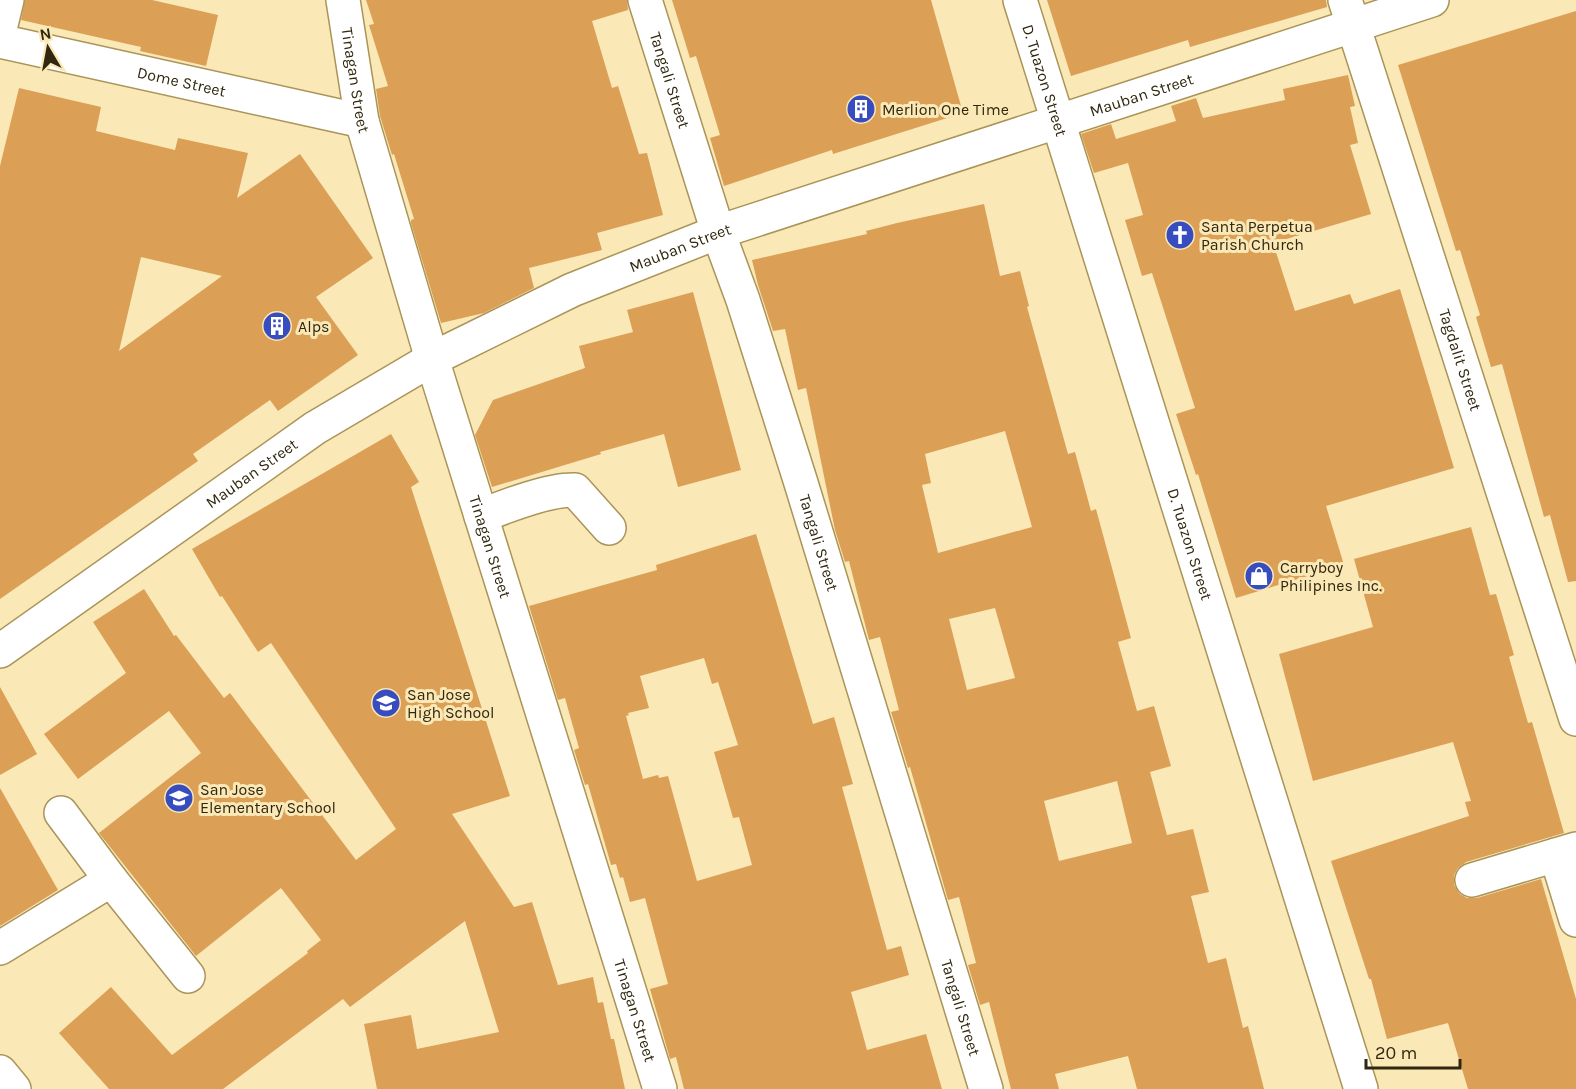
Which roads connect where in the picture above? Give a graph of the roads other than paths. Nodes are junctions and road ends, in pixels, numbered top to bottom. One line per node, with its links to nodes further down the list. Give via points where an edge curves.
1 (7, 0): 7 (street)
2 (343, 0): 9 (street, Tinagan Street)
3 (645, 0): 11 (street, Tangali Street)
4 (1020, 0): 10 (street, D. Tuazon Street)
5 (1432, 0): 6 (street, Mauban Street)
6 (1350, 13): 10 (street, Mauban Street); 16 (street, Tagdalit Street)
7 (0, 28)
8 (0, 41): 9 (street, Dome Street)
9 (362, 121): 12 (street, Tinagan Street)
10 (1058, 121): 11 (street, Mauban Street); 28 (street, D. Tuazon Street)
11 (718, 232): 12 (street, Mauban Street, via 573,290); 27 (street, Tangali Street, via 801,483)
12 (432, 359): 13 (street, Tinagan Street); 15 (street, Mauban Street, via 315,428)
13 (480, 516): 14 (street, via 515,503 575,490); 26 (street, Tinagan Street)
14 (609, 528)
15 (0, 651)
16 (1576, 720)
17 (62, 813): 19 (street)
18 (1566, 852): 20 (street); 21 (street)
19 (111, 880): 22 (street); 23 (street)
20 (1472, 880)
21 (1576, 920)
22 (0, 948)
23 (188, 975)
24 (0, 1072): 25 (street)
25 (14, 1089)
26 (660, 1089)
27 (986, 1089)
28 (1361, 1089)

